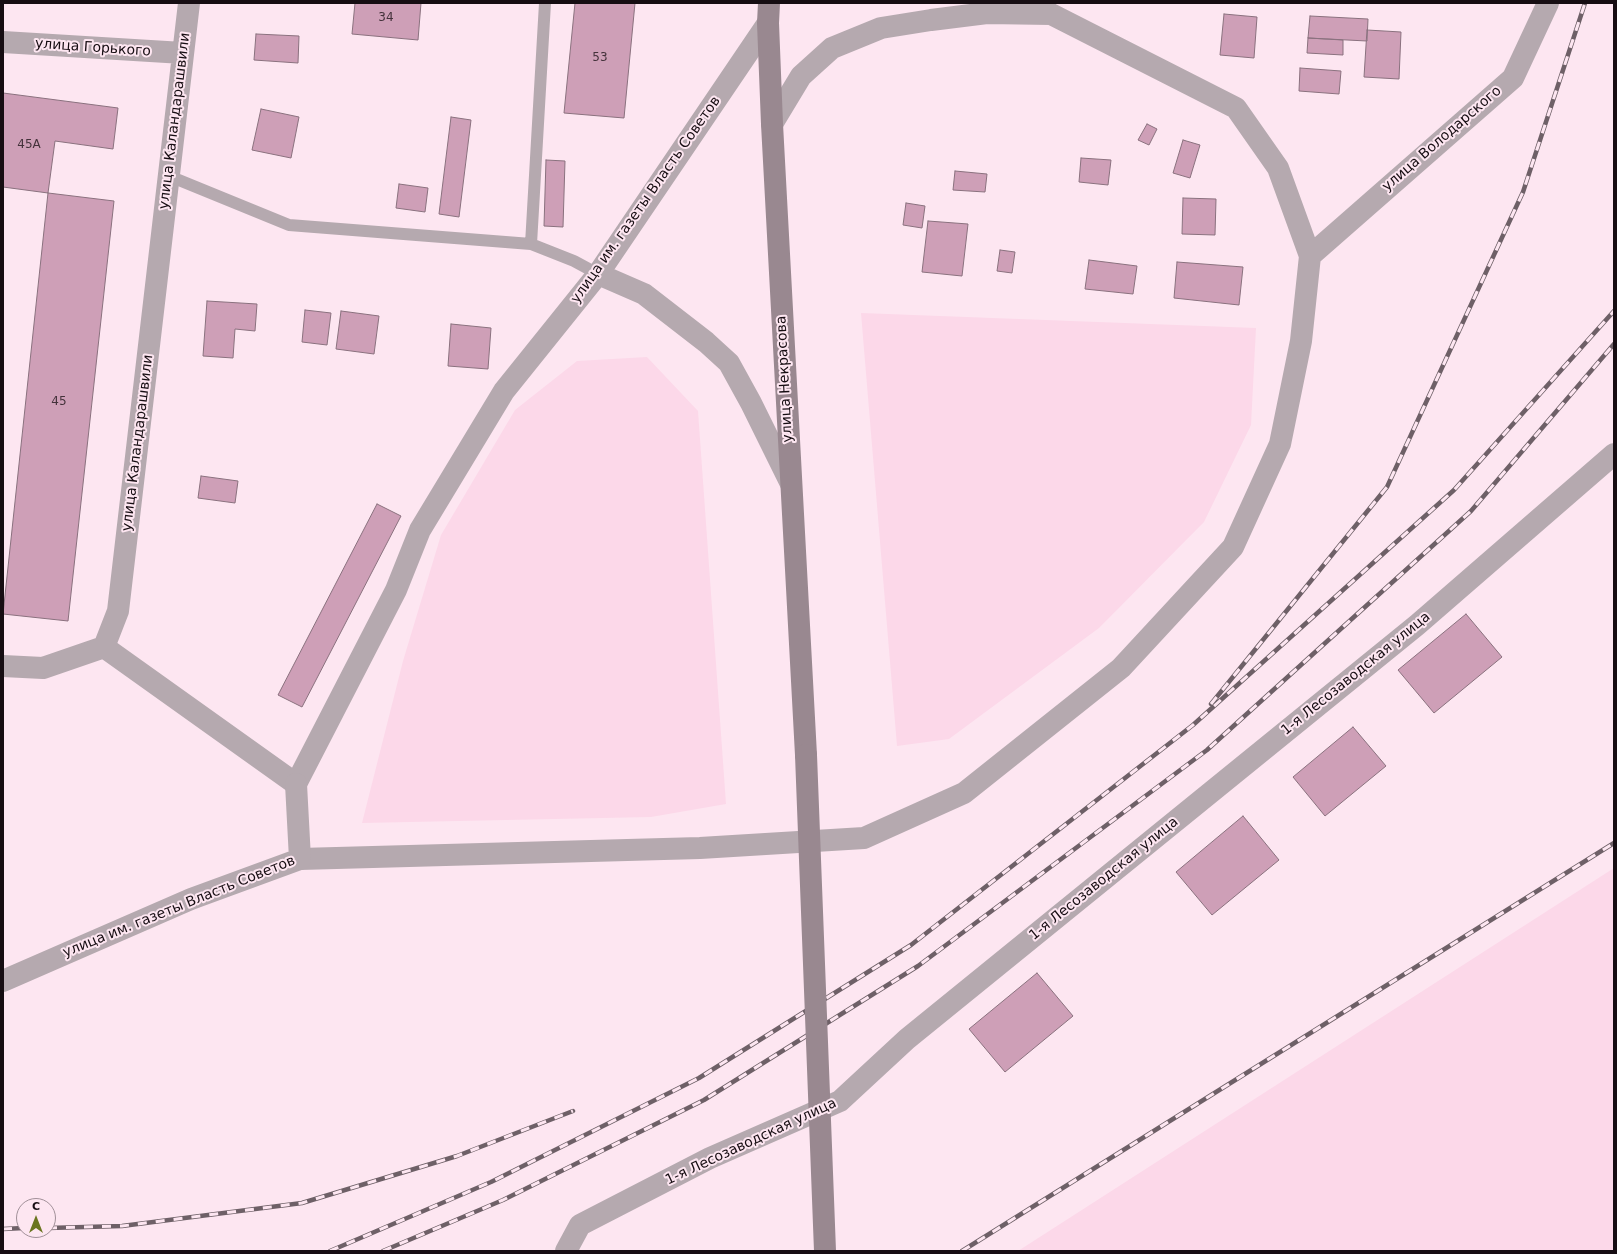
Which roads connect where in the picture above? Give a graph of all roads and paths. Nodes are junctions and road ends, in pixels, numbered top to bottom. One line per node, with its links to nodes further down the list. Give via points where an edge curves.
1 (189, 3): 7 (street, улица Каландарашвили)
2 (545, 3): 10 (lane)
3 (1548, 3): 11 (street, улица Володарского, via 1513,78)
4 (1043, 8): 8 (street, via 881,28 832,48 802,76); 11 (street, via 1236,108 1278,168)
5 (768, 13): 8 (main road, улица Некрасова); 12 (street, улица им. газеты Власть Советов)
6 (3, 42): 7 (street, улица Горького)
7 (183, 53): 9 (street, улица Каландарашвили)
8 (772, 124): 14 (main road, улица Некрасова)
9 (169, 176): 10 (lane, via 289,225); 15 (street, улица Каландарашвили, via 118,611)
10 (531, 244): 12 (lane, via 574,261)
11 (1310, 256): 18 (street, via 1301,341 1280,444 1233,547 1121,668 964,793 864,838 700,848)
12 (598, 274): 14 (street, via 644,294 729,363 752,403); 17 (street, улица им. газеты Власть Советов, via 504,391 420,530 396,590)
13 (1614, 454): 20 (street, 1-я Лесозаводская улица, via 1417,625 907,1039 840,1101 710,1158 580,1225)
14 (791, 484): 21 (main road, улица Некрасова, bridge, via 806,755)
15 (104, 647): 16 (street, via 43,668); 17 (street)
16 (3, 666)
17 (296, 784): 18 (street, улица им. газеты Власть Советов)
18 (300, 859): 19 (street, улица им. газеты Власть Советов, via 191,900)
19 (3, 981)
20 (566, 1251)
21 (825, 1251)

